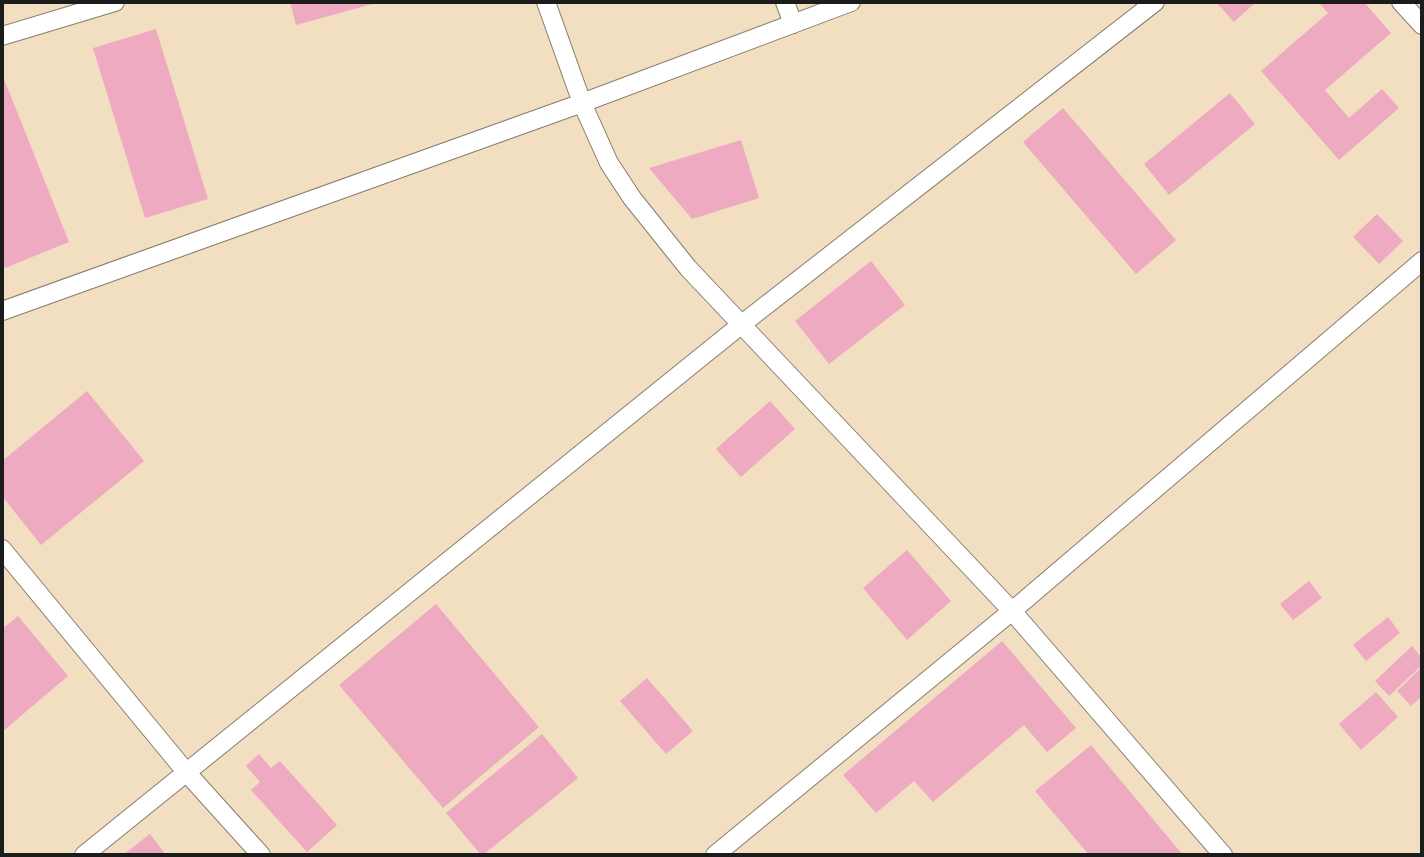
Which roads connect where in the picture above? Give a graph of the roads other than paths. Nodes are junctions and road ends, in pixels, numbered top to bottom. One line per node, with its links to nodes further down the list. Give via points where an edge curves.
1 (115, 2): 9 (street)
2 (546, 2): 10 (street)
3 (785, 2): 7 (street)
4 (851, 2): 7 (street)
5 (1155, 2): 13 (street)
6 (1401, 2): 8 (street)
7 (793, 24): 10 (street)
8 (1422, 25)
9 (2, 36)
10 (582, 103): 12 (street); 13 (street, via 609,163 632,198 688,268)
11 (1422, 261): 15 (street)
12 (2, 311)
13 (742, 324): 15 (street); 16 (street)
14 (2, 549): 16 (street)
15 (1012, 611): 19 (street); 20 (street)
16 (187, 773): 17 (street); 18 (street)
17 (84, 855)
18 (261, 855)
19 (715, 855)
20 (1223, 855)

